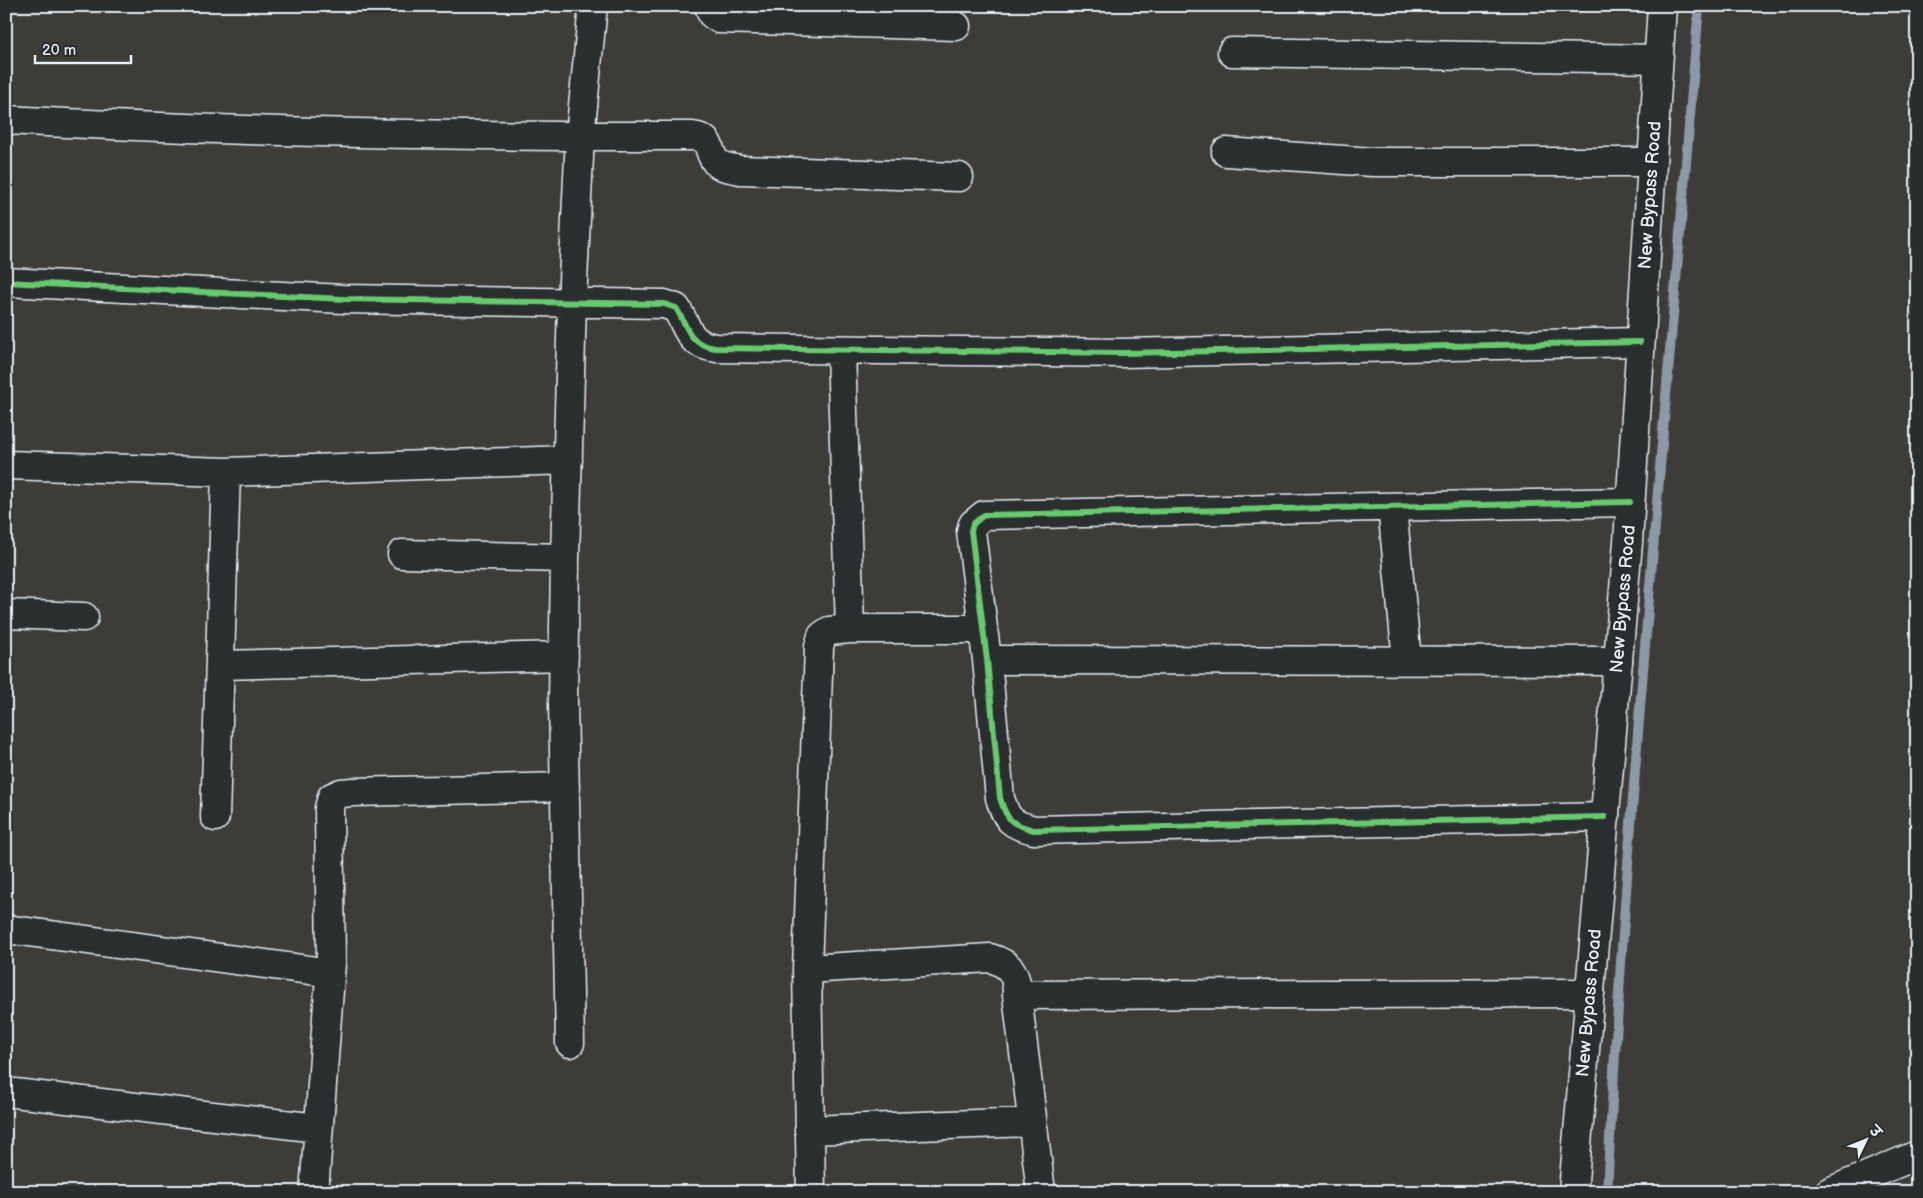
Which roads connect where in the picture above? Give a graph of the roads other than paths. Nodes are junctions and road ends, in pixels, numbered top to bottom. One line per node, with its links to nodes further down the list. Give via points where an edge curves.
1 (593, 6): 8 (street)
2 (709, 6): 4 (street, via 719,20)
3 (1662, 6): 6 (street, New Bypass Road)
4 (956, 26)
5 (1232, 52): 6 (street)
6 (1658, 59): 10 (street, New Bypass Road)
7 (6, 120): 8 (street, via 137,127)
8 (580, 136): 11 (street, via 702,138 709,145 716,162 740,170); 13 (street)
9 (1226, 152): 10 (street, via 1373,162)
10 (1652, 162): 14 (street, New Bypass Road)
11 (959, 177)
12 (6, 282): 13 (street, via 343,299)
13 (572, 302): 15 (street, via 664,304 676,308 695,342 705,347); 16 (street)
14 (1640, 342): 15 (street, via 1123,354); 19 (street, New Bypass Road)
15 (841, 350): 25 (street)
16 (568, 460): 18 (street); 22 (street)
17 (6, 465): 18 (street)
18 (226, 472): 31 (street)
19 (1630, 502): 20 (street); 30 (street, New Bypass Road)
20 (1392, 506): 26 (street, via 984,515 973,524 971,531); 29 (street)
21 (402, 554): 22 (street)
22 (565, 558): 27 (street)
23 (6, 614): 24 (street)
24 (84, 617)
25 (850, 629): 26 (street); 37 (street, via 829,631 822,636 819,647)
26 (983, 629): 28 (street)
27 (564, 656): 31 (street); 32 (street)
28 (987, 660): 29 (street); 34 (street, via 1004,814 1015,825 1034,830)
29 (1407, 660): 30 (street)
30 (1618, 660): 34 (street, New Bypass Road)
31 (220, 665): 33 (street)
32 (565, 787): 36 (street, via 341,793 332,797 329,808); 40 (street)
33 (215, 817)
34 (1604, 817): 38 (street, New Bypass Road)
35 (6, 929): 36 (street, via 315,972 324,972)
36 (330, 963): 43 (street)
37 (808, 969): 39 (street, via 990,958 1010,969 1017,981); 44 (street)
38 (1590, 992): 39 (street); 49 (street, New Bypass Road)
39 (1017, 995): 42 (street)
40 (570, 1043)
41 (6, 1092): 43 (street)
42 (1032, 1122): 44 (street); 48 (street)
43 (318, 1128): 46 (street)
44 (809, 1130): 47 (street)
45 (1917, 1154): 50 (street)
46 (314, 1192)
47 (811, 1192)
48 (1041, 1192)
49 (1573, 1192)
50 (1829, 1192)

